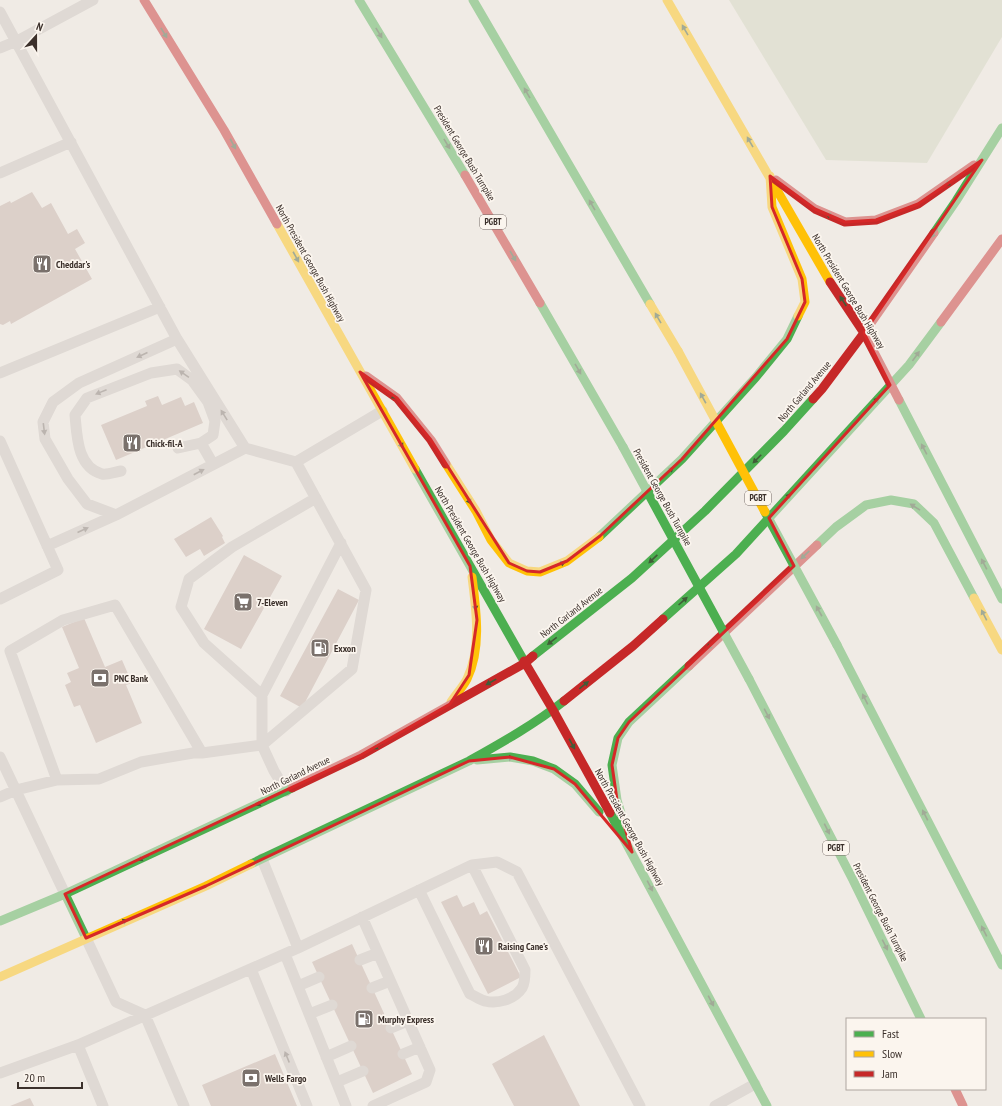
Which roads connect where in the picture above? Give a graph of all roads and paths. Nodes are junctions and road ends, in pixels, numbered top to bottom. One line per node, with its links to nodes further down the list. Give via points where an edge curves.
1 (93, 0): 7 (lane)
2 (144, 0): 18 (main road, North President George Bush Highway, one-way to 18, via 224,130)
3 (359, 0): 72 (main road, President George Bush Turnpike / PGBT, one-way to 72, bridge, via 497,228 623,447 749,679)
4 (473, 0): 62 (main road, PGBT, one-way to 4, bridge, via 837,645 678,351)
5 (667, 0): 13 (main road, North President George Bush Highway, one-way to 5)
6 (0, 12): 7 (lane)
7 (17, 41): 8 (lane); 10 (lane)
8 (0, 48)
9 (1002, 128): 11 (main road, North Garland Avenue)
10 (71, 142): 12 (lane); 15 (lane)
11 (982, 160): 13 (main road, one-way to 13, via 918,204 876,220 845,222 815,209); 16 (main road, North Garland Avenue, one-way to 16)
12 (0, 174)
13 (770, 176): 16 (main road, North President George Bush Highway, one-way to 13, via 821,268); 18 (main road, one-way to 13, via 397,398 431,440 476,511 491,540 509,563 527,571 540,572 567,561 600,536 682,459 788,339 805,302 802,279 772,207)
14 (1002, 239): 20 (main road, one-way to 14, via 909,365)
15 (160, 307): 17 (lane); 19 (lane)
16 (864, 333): 20 (main road, North President George Bush Highway); 38 (main road, North Garland Avenue, one-way to 38, via 822,389 789,426 705,511 632,578)
17 (177, 339): 25 (lane, one-way to 17); 30 (lane, one-way to 30, via 79,383 53,402 43,422 45,439 68,479 87,504)
18 (360, 372): 21 (main road, North President George Bush Highway)
19 (0, 373)
20 (890, 385): 34 (main road, North President George Bush Highway, one-way to 20); 41 (main road, one-way to 20, via 633,646 736,554)
21 (382, 411): 26 (lane); 33 (main road, North President George Bush Highway, one-way to 33)
22 (0, 441): 32 (lane)
23 (200, 443): 24 (lane); 27 (lane); 28 (lane, one-way to 28, via 213,435 215,421 208,402 192,380 177,369 151,373 87,398 75,415 82,458 93,470 103,474)
24 (178, 448)
25 (245, 448): 26 (lane); 27 (lane)
26 (296, 462): 29 (lane)
27 (213, 464): 30 (lane, one-way to 27)
28 (121, 471)
29 (316, 498): 31 (lane); 39 (lane, via 232,547 189,579 181,607 204,643)
30 (116, 515): 32 (lane, one-way to 30)
31 (341, 543): 39 (lane); 42 (lane, via 366,590 352,669)
32 (47, 546): 35 (lane, via 58,570)
33 (470, 566): 38 (main road, North President George Bush Highway); 40 (main road, one-way to 40, via 477,620 475,649 469,674)
34 (999, 586): 36 (main road, North President George Bush Highway)
35 (0, 599)
36 (1002, 599)
37 (1002, 650): 50 (main road, one-way to 50, via 934,523 914,504 891,500 866,505 830,532 630,722 618,738 612,765)
38 (525, 663): 40 (main road, North Garland Avenue, one-way to 40); 41 (main road, North President George Bush Highway)
39 (262, 695): 42 (lane)
40 (450, 704): 48 (main road, North Garland Avenue, one-way to 48, via 361,755)
41 (554, 710): 45 (main road); 50 (main road, North President George Bush Highway, one-way to 50)
42 (262, 745): 43 (lane); 48 (lane)
43 (202, 753): 46 (lane, via 142,762 99,779); 46 (lane, via 115,605 63,620 10,651)
44 (0, 757): 47 (lane)
45 (469, 761): 50 (main road, one-way to 50, via 510,757 533,761 554,769 575,784); 51 (main road)
46 (57, 780): 47 (lane)
47 (16, 790): 49 (lane); 54 (lane)
48 (286, 792): 54 (main road, North Garland Avenue, one-way to 54)
49 (0, 797)
50 (632, 852): 83 (main road, North President George Bush Highway, one-way to 83)
51 (262, 859): 57 (main road, one-way to 51); 58 (lane)
52 (472, 865): 53 (lane); 53 (lane, via 525,970 523,988 514,996 498,1002 483,1001 470,994); 90 (lane, via 497,862 517,872)
53 (419, 890): 55 (lane)
54 (66, 894): 56 (main road, North Garland Avenue); 57 (main road)
55 (362, 917): 58 (lane); 59 (lane)
56 (0, 921)
57 (86, 938): 64 (main road); 71 (lane, via 116,1002)
58 (298, 948): 60 (lane)
59 (378, 953): 61 (lane); 66 (lane)
60 (285, 954): 63 (lane); 67 (lane)
61 (360, 960)
62 (1002, 965)
63 (251, 968): 71 (lane); 87 (lane, one-way to 63)
64 (0, 977)
65 (319, 977): 67 (lane)
66 (390, 981): 68 (lane); 73 (lane)
67 (298, 986): 70 (lane)
68 (372, 988)
69 (332, 1005): 70 (lane)
70 (309, 1014): 79 (lane)
71 (145, 1015): 75 (lane); 86 (lane)
72 (921, 1018)
73 (408, 1020): 74 (lane); 77 (lane)
74 (391, 1028)
75 (78, 1045): 81 (lane); 85 (lane)
76 (351, 1046): 79 (lane)
77 (420, 1047): 78 (lane); 89 (lane, via 430,1070 426,1082)
78 (403, 1054)
79 (326, 1057): 82 (lane)
80 (363, 1071): 82 (lane)
81 (0, 1074)
82 (337, 1082): 88 (lane)
83 (755, 1084): 91 (lane); 92 (main road, North President George Bush Highway)
84 (955, 1090): 93 (main road)
85 (103, 1106)
86 (184, 1106)
87 (307, 1106)
88 (346, 1106)
89 (373, 1106)
90 (640, 1106)
91 (715, 1106)
92 (767, 1106)
93 (963, 1106)

